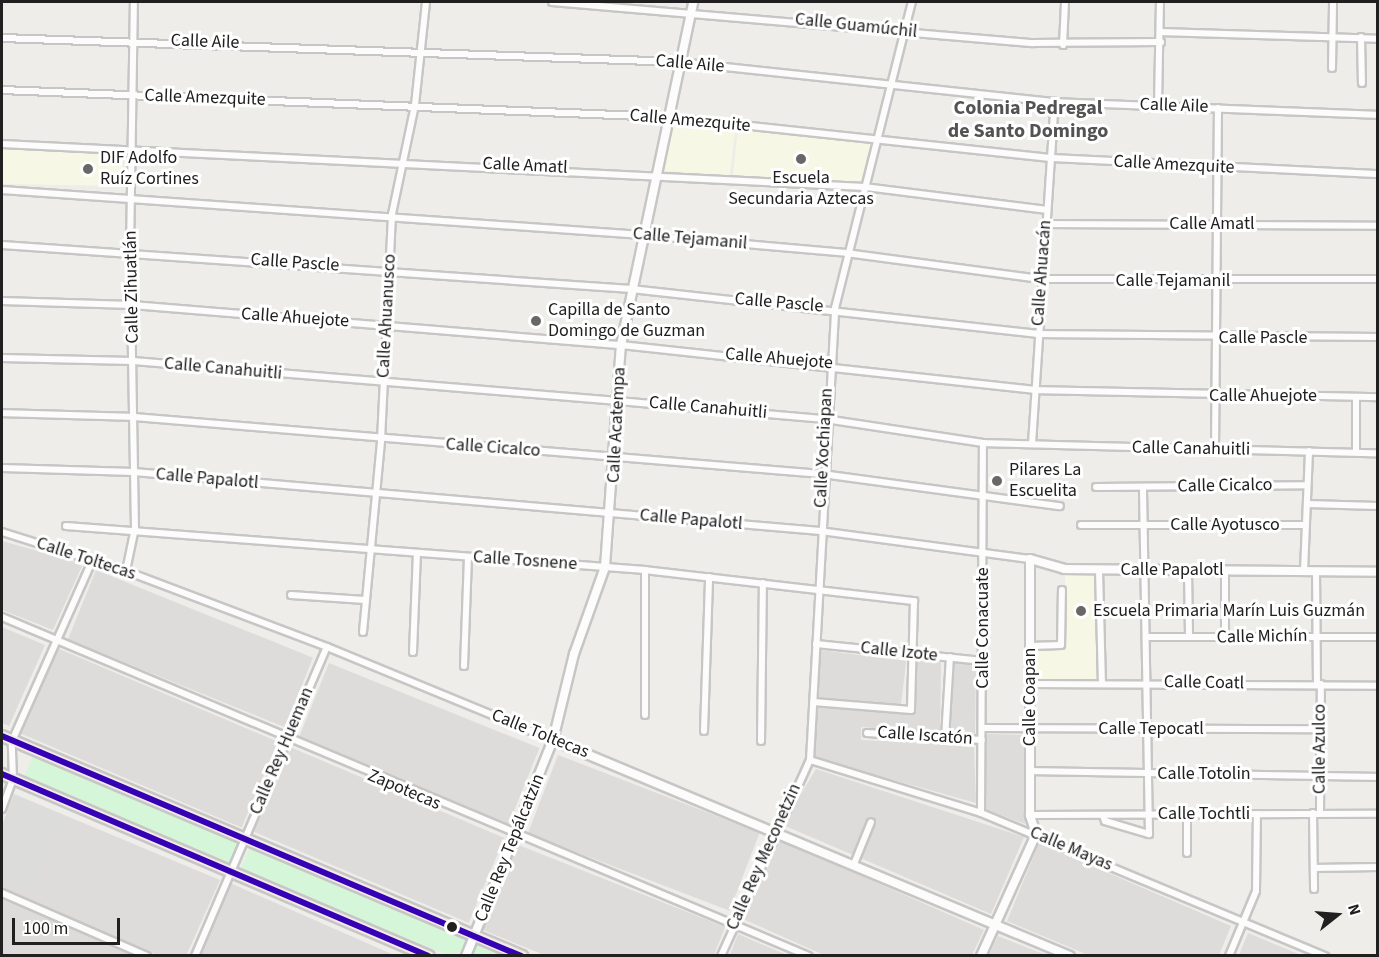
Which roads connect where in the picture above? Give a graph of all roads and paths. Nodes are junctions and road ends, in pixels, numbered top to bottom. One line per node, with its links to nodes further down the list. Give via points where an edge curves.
1 (134, 2): 15 (street, Calle Zihuatlán)
2 (426, 2): 18 (street, Calle Ahuanusco)
3 (552, 2): 8 (street, Calle Guamúchil)
4 (912, 2): 9 (street, Calle Xochiapan)
5 (1065, 2): 17 (street)
6 (1160, 2): 10 (street)
7 (1333, 2): 11 (street)
8 (692, 6): 9 (street, Calle Guamúchil); 19 (street, Calle Acatempa)
9 (904, 31): 17 (street, Calle Guamúchil); 22 (street, Calle Xochiapan)
10 (1160, 32): 11 (street); 16 (street)
11 (1333, 36): 12 (street); 20 (street)
12 (1360, 37): 14 (street); 21 (street)
13 (2, 38): 15 (street, Calle Aile)
14 (1377, 39)
15 (133, 40): 18 (street, Calle Aile); 24 (street, Calle Zihuatlán)
16 (1161, 42): 17 (street, Calle Guamúchil); 27 (street)
17 (1063, 45)
18 (421, 49): 19 (street, Calle Aile); 26 (street, Calle Ahuanusco)
19 (679, 62): 22 (street, Calle Aile); 30 (street, Calle Acatempa)
20 (1332, 68)
21 (1362, 83)
22 (890, 88): 25 (street, Calle Aile); 31 (street, Calle Xochiapan)
23 (2, 90): 24 (street, Calle Amezquite)
24 (133, 95): 26 (street, Calle Amezquite); 33 (street, Calle Zihuatlán)
25 (1055, 102): 27 (street, Calle Aile); 34 (street, Calle Ahuacán)
26 (415, 105): 30 (street, Calle Amezquite); 35 (street, Calle Ahuanusco)
27 (1158, 105): 28 (street, Calle Aile)
28 (1218, 108): 29 (street, Calle Aile); 36 (street)
29 (1377, 115)
30 (667, 117): 31 (street, Calle Amezquite); 37 (street, Calle Acatempa)
31 (876, 141): 34 (street, Calle Amezquite); 39 (street, Calle Xochiapan)
32 (2, 144): 33 (street, Calle Amatl)
33 (132, 148): 35 (street, Calle Amatl); 41 (street, Calle Zihuatlán)
34 (1050, 158): 36 (street, Calle Amezquite); 42 (street, Calle Ahuacán)
35 (402, 160): 37 (street, Calle Amatl); 43 (street, Calle Ahuanusco)
36 (1218, 168): 38 (street, Calle Amezquite); 45 (street)
37 (654, 173): 39 (street, Calle Amatl); 47 (street, Calle Acatempa)
38 (1377, 174)
39 (865, 187): 42 (street, Calle Amatl); 50 (street, Calle Xochiapan)
40 (2, 190): 41 (street, Calle Tejamanil)
41 (131, 195): 43 (street, Calle Tejamanil); 49 (street, Calle Zihuatlán)
42 (1047, 210): 44 (street, Calle Ahuacán)
43 (392, 214): 47 (street, Calle Tejamanil); 51 (street, Calle Ahuanusco)
44 (1046, 224): 45 (street, Calle Amatl); 52 (street, Calle Ahuacán)
45 (1215, 224): 46 (street, Calle Amatl); 54 (street)
46 (1377, 226)
47 (642, 235): 50 (street, Calle Tejamanil); 55 (street, Calle Acatempa)
48 (2, 245): 49 (street, Calle Pascle)
49 (130, 251): 51 (street, Calle Pascle); 57 (street, Calle Zihuatlán)
50 (846, 253): 52 (street, Calle Tejamanil); 58 (street, Calle Xochiapan)
51 (390, 269): 55 (street, Calle Pascle); 59 (street, Calle Ahuanusco)
52 (1042, 279): 54 (street, Calle Tejamanil); 60 (street, Calle Ahuacán)
53 (1377, 279): 54 (street, Calle Tejamanil)
54 (1216, 282): 61 (street)
55 (631, 289): 58 (street, Calle Pascle); 63 (street, Calle Acatempa)
56 (2, 301): 57 (street, Calle Ahuejote)
57 (132, 305): 59 (street, Calle Ahuejote); 65 (street, Calle Zihuatlán)
58 (835, 308): 60 (street, Calle Pascle); 66 (street, Calle Xochiapan)
59 (387, 325): 63 (street, Calle Ahuejote); 67 (street, Calle Ahuanusco)
60 (1037, 334): 61 (street, Calle Pascle); 68 (street, Calle Ahuacán)
61 (1215, 338): 62 (street, Calle Pascle); 69 (street)
62 (1377, 338)
63 (621, 345): 66 (street, Calle Ahuejote); 72 (street, Calle Acatempa)
64 (2, 358): 65 (street, Calle Canahuitli)
65 (133, 361): 67 (street, Calle Canahuitli); 74 (street, Calle Zihuatlán)
66 (829, 364): 68 (street, Calle Ahuejote); 75 (street, Calle Xochiapan)
67 (383, 383): 72 (street, Calle Canahuitli); 76 (street, Calle Ahuanusco)
68 (1034, 390): 69 (street, Calle Ahuejote); 78 (street, Calle Ahuacán)
69 (1214, 397): 70 (street, Calle Ahuejote); 79 (street)
70 (1356, 397): 71 (street, Calle Ahuejote); 81 (street)
71 (1377, 397)
72 (618, 401): 75 (street, Calle Canahuitli); 83 (street, Calle Acatempa)
73 (2, 413): 74 (street, Calle Cicalco)
74 (134, 417): 76 (street, Calle Cicalco); 85 (street, Calle Zihuatlán)
75 (825, 419): 77 (street, Calle Canahuitli); 86 (street, Calle Xochiapan)
76 (381, 440): 83 (street, Calle Cicalco); 90 (street, Calle Ahuanusco)
77 (983, 443): 78 (street, Calle Canahuitli); 91 (street, Calle Conacuate)
78 (1032, 444): 79 (street, Calle Canahuitli)
79 (1215, 450): 80 (street, Calle Canahuitli)
80 (1309, 451): 81 (street, Calle Canahuitli); 87 (street)
81 (1356, 452): 82 (street, Calle Canahuitli)
82 (1377, 453)
83 (617, 457): 86 (street, Calle Cicalco); 95 (street, Calle Acatempa)
84 (2, 468): 85 (street, Calle Papalotl)
85 (134, 472): 90 (street, Calle Papalotl); 100 (street, Calle Zihuatlán)
86 (822, 474): 91 (street, Calle Cicalco); 101 (street, Calle Xochiapan)
87 (1308, 485): 89 (street, Calle Cicalco); 92 (street)
88 (1096, 487): 89 (street, Calle Cicalco)
89 (1143, 487): 97 (street)
90 (376, 494): 95 (street, Calle Papalotl); 103 (street, Calle Ahuanusco)
91 (983, 498): 93 (street, Calle Cicalco); 104 (street, Calle Conacuate)
92 (1307, 504): 94 (street); 98 (street)
93 (1060, 506)
94 (1377, 506)
95 (613, 513): 101 (street, Calle Papalotl); 109 (street, Calle Acatempa)
96 (1081, 525): 97 (street, Calle Ayotusco)
97 (1143, 525): 98 (street, Calle Ayotusco); 113 (street)
98 (1306, 525): 116 (street)
99 (66, 526): 100 (street, Calle Tosnene)
100 (135, 528): 103 (street, Calle Tosnene); 112 (street, Calle Zihuatlán)
101 (820, 531): 104 (street, Calle Papalotl); 121 (street, Calle Xochiapan)
102 (2, 532): 108 (street, Calle Toltecas)
103 (370, 548): 105 (street, Calle Tosnene); 124 (street, Calle Ahuanusco)
104 (982, 550): 107 (street, Calle Papalotl); 139 (street, Calle Conacuate)
105 (417, 553): 106 (street, Calle Tosnene); 136 (street)
106 (468, 557): 109 (street, Calle Tosnene); 140 (street)
107 (1030, 559): 111 (street, Calle Papalotl, via 1044,567); 134 (street, Calle Coapan)
108 (92, 561): 112 (street, Calle Toltecas); 132 (street)
109 (605, 567): 110 (street, Calle Tosnene); 157 (street, Calle Acatempa, via 573,654)
110 (645, 570): 119 (street, Calle Tosnene); 147 (street)
111 (1099, 570): 113 (street, Calle Papalotl); 142 (street)
112 (126, 571): 135 (street, Calle Toltecas)
113 (1145, 571): 114 (street, Calle Papalotl); 131 (street)
114 (1188, 571): 115 (street, Calle Papalotl); 129 (street)
115 (1225, 571): 116 (street, Calle Papalotl); 130 (street)
116 (1304, 571): 117 (street, Calle Papalotl)
117 (1316, 571): 118 (street, Calle Papalotl); 127 (street, Calle Azulco)
118 (1377, 572)
119 (709, 577): 120 (street, Calle Tosnene); 152 (street)
120 (763, 583): 121 (street, Calle Tosnene); 160 (street)
121 (818, 587): 133 (street, Calle Xochiapan); 137 (street, Calle Tosnene, via 914,601)
122 (1062, 590): 134 (street, via 1061,645)
123 (291, 595): 124 (street)
124 (365, 600): 126 (street, Calle Ahuanusco)
125 (2, 617): 132 (street, Zapotecas)
126 (363, 632)
127 (1317, 636): 128 (street, Calle Michín); 130 (street, Calle Michín); 144 (street, Calle Azulco)
128 (1377, 636)
129 (1189, 637): 130 (street, Calle Michín); 131 (street, Calle Michín)
130 (1225, 637)
131 (1146, 638): 141 (street)
132 (56, 639): 156 (street, Zapotecas); 159 (street)
133 (816, 644): 137 (street, Calle Izote); 146 (street, Calle Xochiapan)
134 (1030, 646): 143 (street, Calle Coapan)
135 (327, 647): 156 (street, Calle Rey Hueman); 157 (street, Calle Toltecas)
136 (414, 652)
137 (913, 654): 138 (street, Calle Izote); 146 (street, via 911,710)
138 (950, 657): 139 (street, Calle Izote); 155 (street)
139 (983, 661): 148 (street, Calle Conacuate)
140 (464, 666)
141 (1147, 682): 142 (street, Calle Coatl); 144 (street, Calle Coatl); 150 (street)
142 (1102, 683): 143 (street, Calle Coatl)
143 (1030, 684): 149 (street, Calle Coapan)
144 (1319, 684): 145 (street, Calle Coatl); 151 (street, Calle Azulco)
145 (1377, 686)
146 (813, 702): 161 (street, Calle Xochiapan)
147 (645, 716)
148 (982, 728): 149 (street, Calle Tepocatl); 158 (street, Calle Conacuate)
149 (1030, 728): 150 (street, Calle Tepocatl); 162 (street, Calle Coapan)
150 (1148, 728): 151 (street, Calle Tepocatl); 164 (street)
151 (1320, 729): 165 (street, Calle Azulco)
152 (704, 731)
153 (867, 733): 155 (street, Calle Iscatón)
154 (2, 736): 159 (main road)
155 (945, 738): 158 (street, Calle Iscatón)
156 (286, 740): 180 (street, Zapotecas); 181 (street, Calle Rey Hueman)
157 (553, 740): 178 (street, Calle Toltecas); 180 (street, Calle Rey Tepálcatzin)
158 (982, 740): 169 (street, Calle Conacuate)
159 (12, 741): 167 (street); 181 (main road)
160 (761, 741)
161 (810, 760): 169 (street, Calle Mayas); 178 (street, Calle Rey Meconetzin)
162 (1031, 771): 164 (street, Calle Totolin); 176 (street, Calle Coapan)
163 (2, 774): 167 (main road)
164 (1148, 774): 165 (street, Calle Totolin); 171 (street)
165 (1319, 774): 166 (street, Calle Totolin); 170 (street, Calle Azulco)
166 (1377, 777)
167 (14, 779): 168 (street); 186 (main road)
168 (2, 809)
169 (981, 813): 179 (street, Calle Mayas)
170 (1316, 813): 173 (street, Calle Tochtli); 174 (street, Calle Tochtli); 185 (street, Calle Azulco)
171 (1149, 814): 172 (street, Calle Tochtli); 175 (street, Calle Tochtli); 175 (street, via 1149,834 1106,821)
172 (1187, 814): 173 (street, Calle Tochtli); 182 (street)
173 (1257, 814): 189 (street, via 1256,891)
174 (1377, 814)
175 (1103, 815): 176 (street, Calle Tochtli)
176 (1030, 816): 179 (street, Calle Coapan)
177 (871, 822): 183 (street)
178 (774, 831): 183 (street, Calle Toltecas); 190 (street, Calle Rey Meconetzin)
179 (1036, 834): 189 (street, Calle Mayas); 191 (street)
180 (514, 836): 190 (street, Zapotecas); 192 (street, Calle Rey Tepálcatzin)
181 (245, 838): 186 (street, Calle Rey Hueman); 192 (main road)
182 (1187, 853)
183 (854, 864): 191 (street, Calle Toltecas)
184 (1377, 867): 185 (street)
185 (1314, 868): 187 (street, Calle Azulco)
186 (230, 872): 194 (street, Calle Rey Hueman); 195 (main road)
187 (1314, 889)
188 (2, 893): 193 (street)
189 (1244, 921): 202 (street); 203 (street, Calle Mayas)
190 (734, 922): 198 (street, Calle Rey Meconetzin); 199 (street, Zapotecas)
191 (996, 924): 200 (street); 201 (street, Calle Toltecas)
192 (474, 935): 196 (street, Calle Rey Tepálcatzin); 197 (main road)
193 (147, 956)
194 (195, 956)
195 (429, 956)
196 (466, 956)
197 (522, 956)
198 (721, 956)
199 (809, 956)
200 (981, 956)
201 (1070, 956)
202 (1229, 956)
203 (1325, 956)

